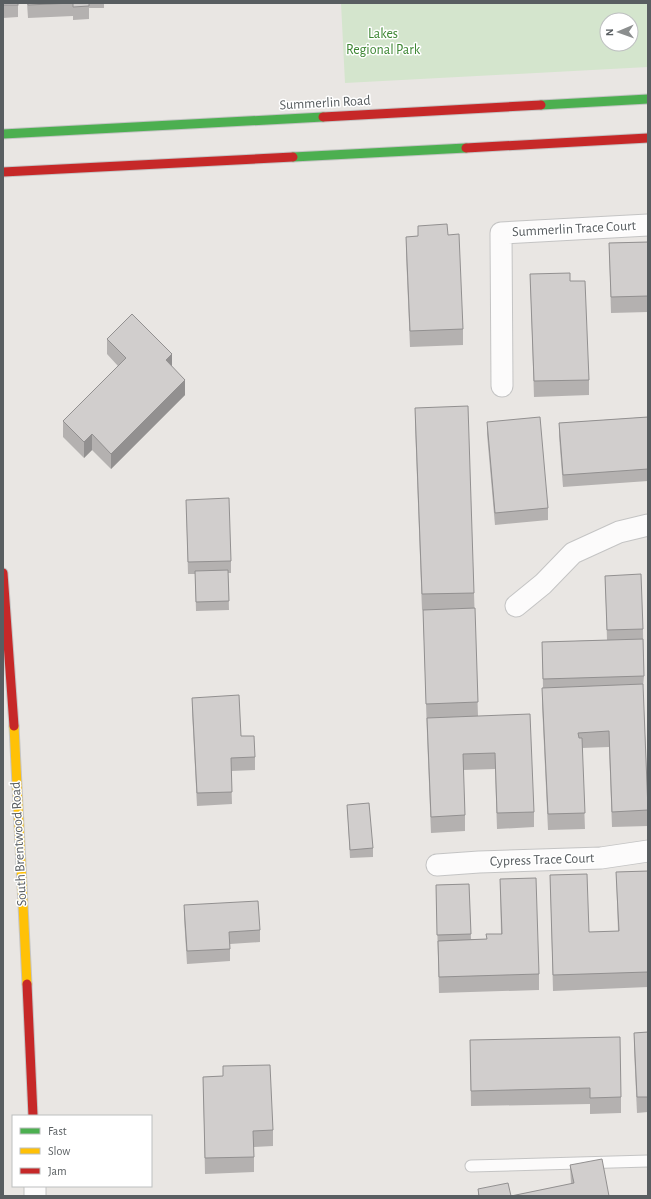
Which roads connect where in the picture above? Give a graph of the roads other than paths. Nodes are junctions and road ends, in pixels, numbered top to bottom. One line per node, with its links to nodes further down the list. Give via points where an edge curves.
1 (648, 99): 2 (main road, Summerlin Road)
2 (3, 134)
3 (648, 138): 4 (main road)
4 (3, 172)
5 (648, 225): 6 (street, Summerlin Trace Court, via 500,233)
6 (502, 386)
7 (648, 525): 9 (street, via 619,532 573,553 543,584)
8 (3, 573): 12 (main road, South Brentwood Road, via 14,724)
9 (516, 606)
10 (648, 851): 11 (street, Cypress Trace Court, via 601,858)
11 (436, 865)
12 (33, 1115)
13 (648, 1161): 14 (lane)
14 (471, 1166)

